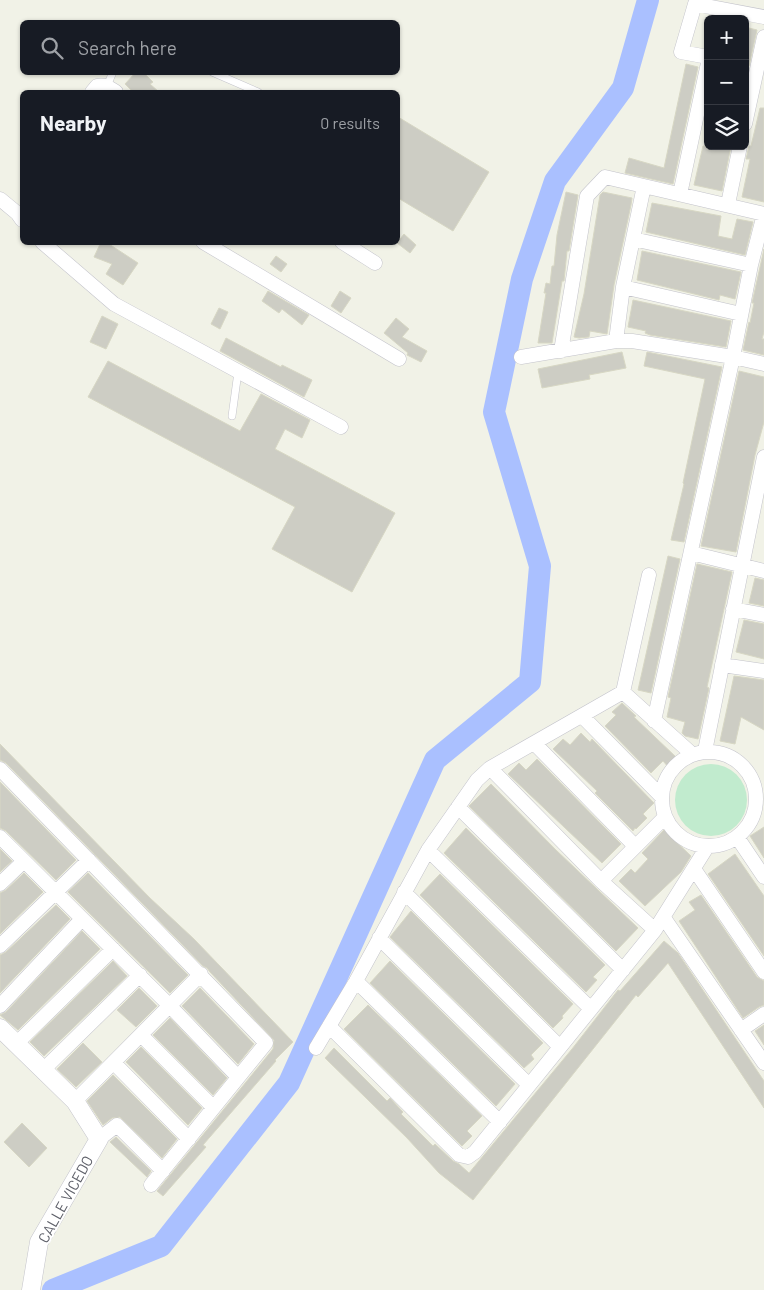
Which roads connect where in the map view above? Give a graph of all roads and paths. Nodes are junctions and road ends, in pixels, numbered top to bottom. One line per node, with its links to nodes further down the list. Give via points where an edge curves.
1 (696, 2): 2 (street); 4 (street, via 681,52)
2 (764, 17)
3 (764, 37): 5 (street)
4 (704, 57)
5 (751, 69): 12 (street)
6 (113, 75): 9 (lane)
7 (219, 75): 11 (lane)
8 (704, 82): 15 (street)
9 (111, 89): 10 (street, via 97,86)
10 (94, 90)
11 (253, 90)
12 (747, 105)
13 (739, 150): 17 (street)
14 (644, 186): 15 (street); 20 (street); 29 (street, via 605,177 587,196)
15 (680, 194): 17 (street)
16 (0, 200): 18 (street)
17 (728, 204): 19 (street)
18 (20, 211)
19 (764, 214): 25 (street)
20 (633, 240): 25 (street); 26 (street)
21 (45, 245): 34 (street, via 114,304)
22 (208, 245): 32 (street)
23 (347, 245): 24 (street)
24 (374, 263)
25 (751, 264): 27 (street)
26 (623, 287): 27 (street); 28 (street)
27 (741, 314): 31 (street)
28 (616, 340): 29 (street); 31 (street)
29 (561, 351): 30 (street)
30 (521, 357)
31 (733, 357): 33 (street); 38 (street)
32 (399, 359)
33 (764, 364)
34 (238, 372): 35 (lane); 36 (street)
35 (232, 416)
36 (341, 427)
37 (764, 457): 39 (street)
38 (691, 553): 39 (street); 48 (street)
39 (742, 566): 40 (street); 42 (street)
40 (764, 571)
41 (649, 575): 46 (street)
42 (733, 609): 43 (street); 44 (street)
43 (764, 615)
44 (722, 665): 45 (street); 50 (street)
45 (764, 671)
46 (623, 692): 47 (street); 48 (street)
47 (582, 716): 49 (street); 53 (street)
48 (654, 721): 50 (street)
49 (534, 744): 51 (street); 59 (street)
50 (698, 753): 53 (street, via 680,761 670,770); 54 (street, via 720,753 734,759 746,770)
51 (490, 768): 55 (street); 66 (street)
52 (0, 769): 63 (street)
53 (661, 796): 56 (street)
54 (760, 801): 58 (street, via 749,824)
55 (458, 807): 61 (street); 76 (street)
56 (665, 818): 59 (street); 60 (street, via 675,832 690,842)
57 (0, 837): 62 (street)
58 (738, 837): 60 (street, via 728,843); 65 (street)
59 (635, 846): 66 (street)
60 (707, 847): 64 (street)
61 (428, 850): 69 (street); 83 (street)
62 (24, 860): 67 (street); 68 (street)
63 (88, 860): 68 (street); 78 (street)
64 (694, 869): 71 (street); 77 (street)
65 (764, 877)
66 (601, 881): 72 (street)
67 (0, 884)
68 (55, 891): 70 (street); 74 (street)
69 (404, 892): 73 (street); 90 (street)
70 (82, 918): 75 (street); 82 (street)
71 (664, 918): 72 (street); 87 (street)
72 (655, 930): 76 (street)
73 (379, 938): 80 (street); 96 (street)
74 (0, 946)
75 (113, 949): 79 (street); 89 (street)
76 (623, 970): 83 (street)
77 (764, 972)
78 (200, 974): 81 (street); 95 (street, via 266,1043)
79 (140, 975): 81 (street); 94 (street)
80 (356, 981): 85 (street); 99 (street)
81 (169, 1005): 88 (street); 95 (street)
82 (0, 1006)
83 (591, 1009): 90 (street)
84 (764, 1014): 87 (street)
85 (329, 1026): 91 (street); 99 (street, via 460,1154 468,1157 475,1152)
86 (0, 1028): 89 (street)
87 (741, 1030): 93 (street)
88 (142, 1035): 92 (street); 98 (street)
89 (16, 1044): 94 (street)
90 (560, 1047): 96 (street)
91 (316, 1048)
92 (114, 1063): 97 (street); 101 (street)
93 (764, 1063)
94 (43, 1070): 97 (street)
95 (238, 1077): 98 (street)
96 (530, 1085): 99 (street)
97 (75, 1101): 100 (street)
98 (213, 1107): 101 (street)
99 (500, 1122)
100 (99, 1139): 102 (street, via 117,1126); 104 (street, CALLE VICEDO, via 39,1242)
101 (189, 1139): 102 (street)
102 (163, 1171): 103 (street)
103 (151, 1185)
104 (31, 1290)

